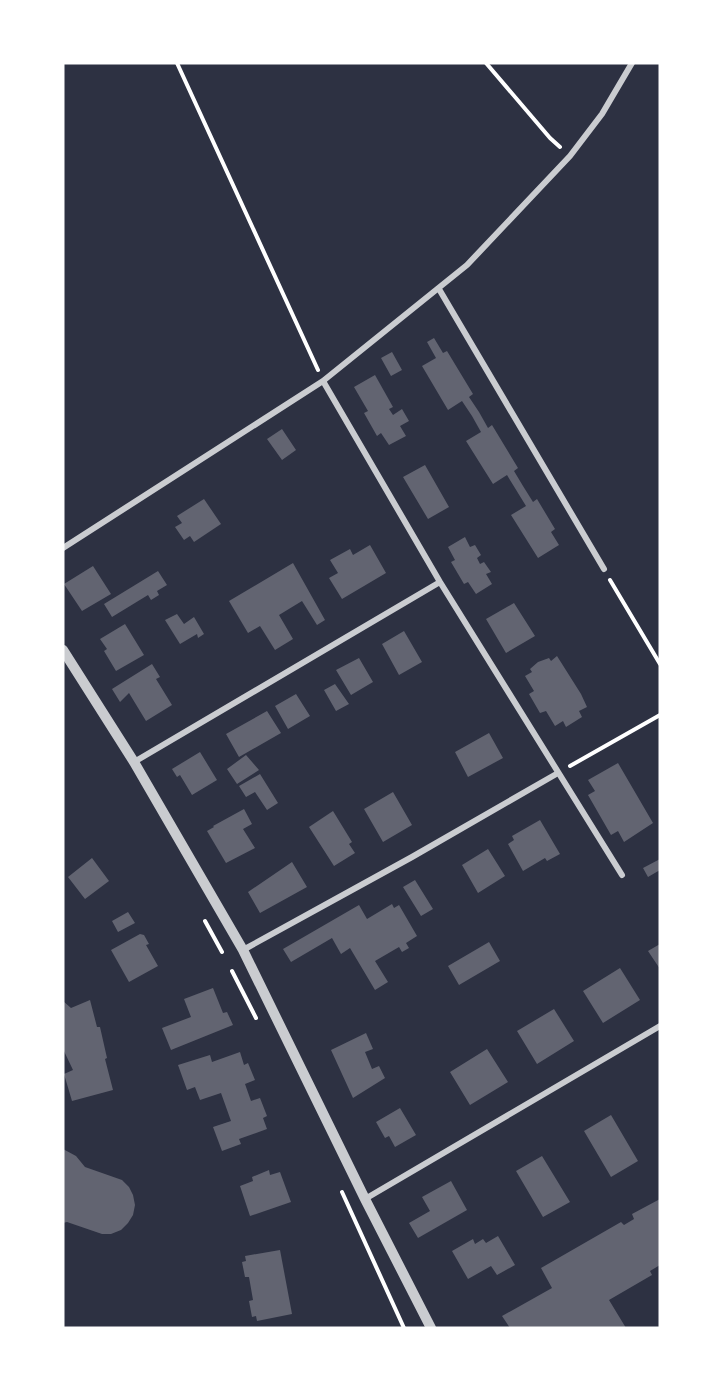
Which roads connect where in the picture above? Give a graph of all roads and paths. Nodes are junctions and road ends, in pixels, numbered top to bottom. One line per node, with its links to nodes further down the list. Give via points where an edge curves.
1 (177, 63): 6 (path)
2 (486, 63): 4 (path)
3 (632, 63): 4 (street, via 602,114)
4 (570, 156): 5 (street, via 478,255)
5 (439, 288): 6 (street); 8 (street)
6 (323, 381): 7 (street); 9 (street)
7 (63, 548)
8 (604, 569): 11 (path)
9 (440, 582): 13 (street); 14 (street)
10 (63, 650): 13 (street)
11 (660, 664)
12 (660, 715): 14 (path)
13 (134, 762): 16 (street)
14 (558, 772): 15 (street); 16 (street)
15 (622, 875)
16 (243, 950): 21 (street)
17 (232, 971): 18 (path)
18 (258, 1022)
19 (660, 1026): 21 (street)
20 (338, 1185): 22 (path)
21 (365, 1199): 23 (street)
22 (404, 1328)
23 (431, 1328)

